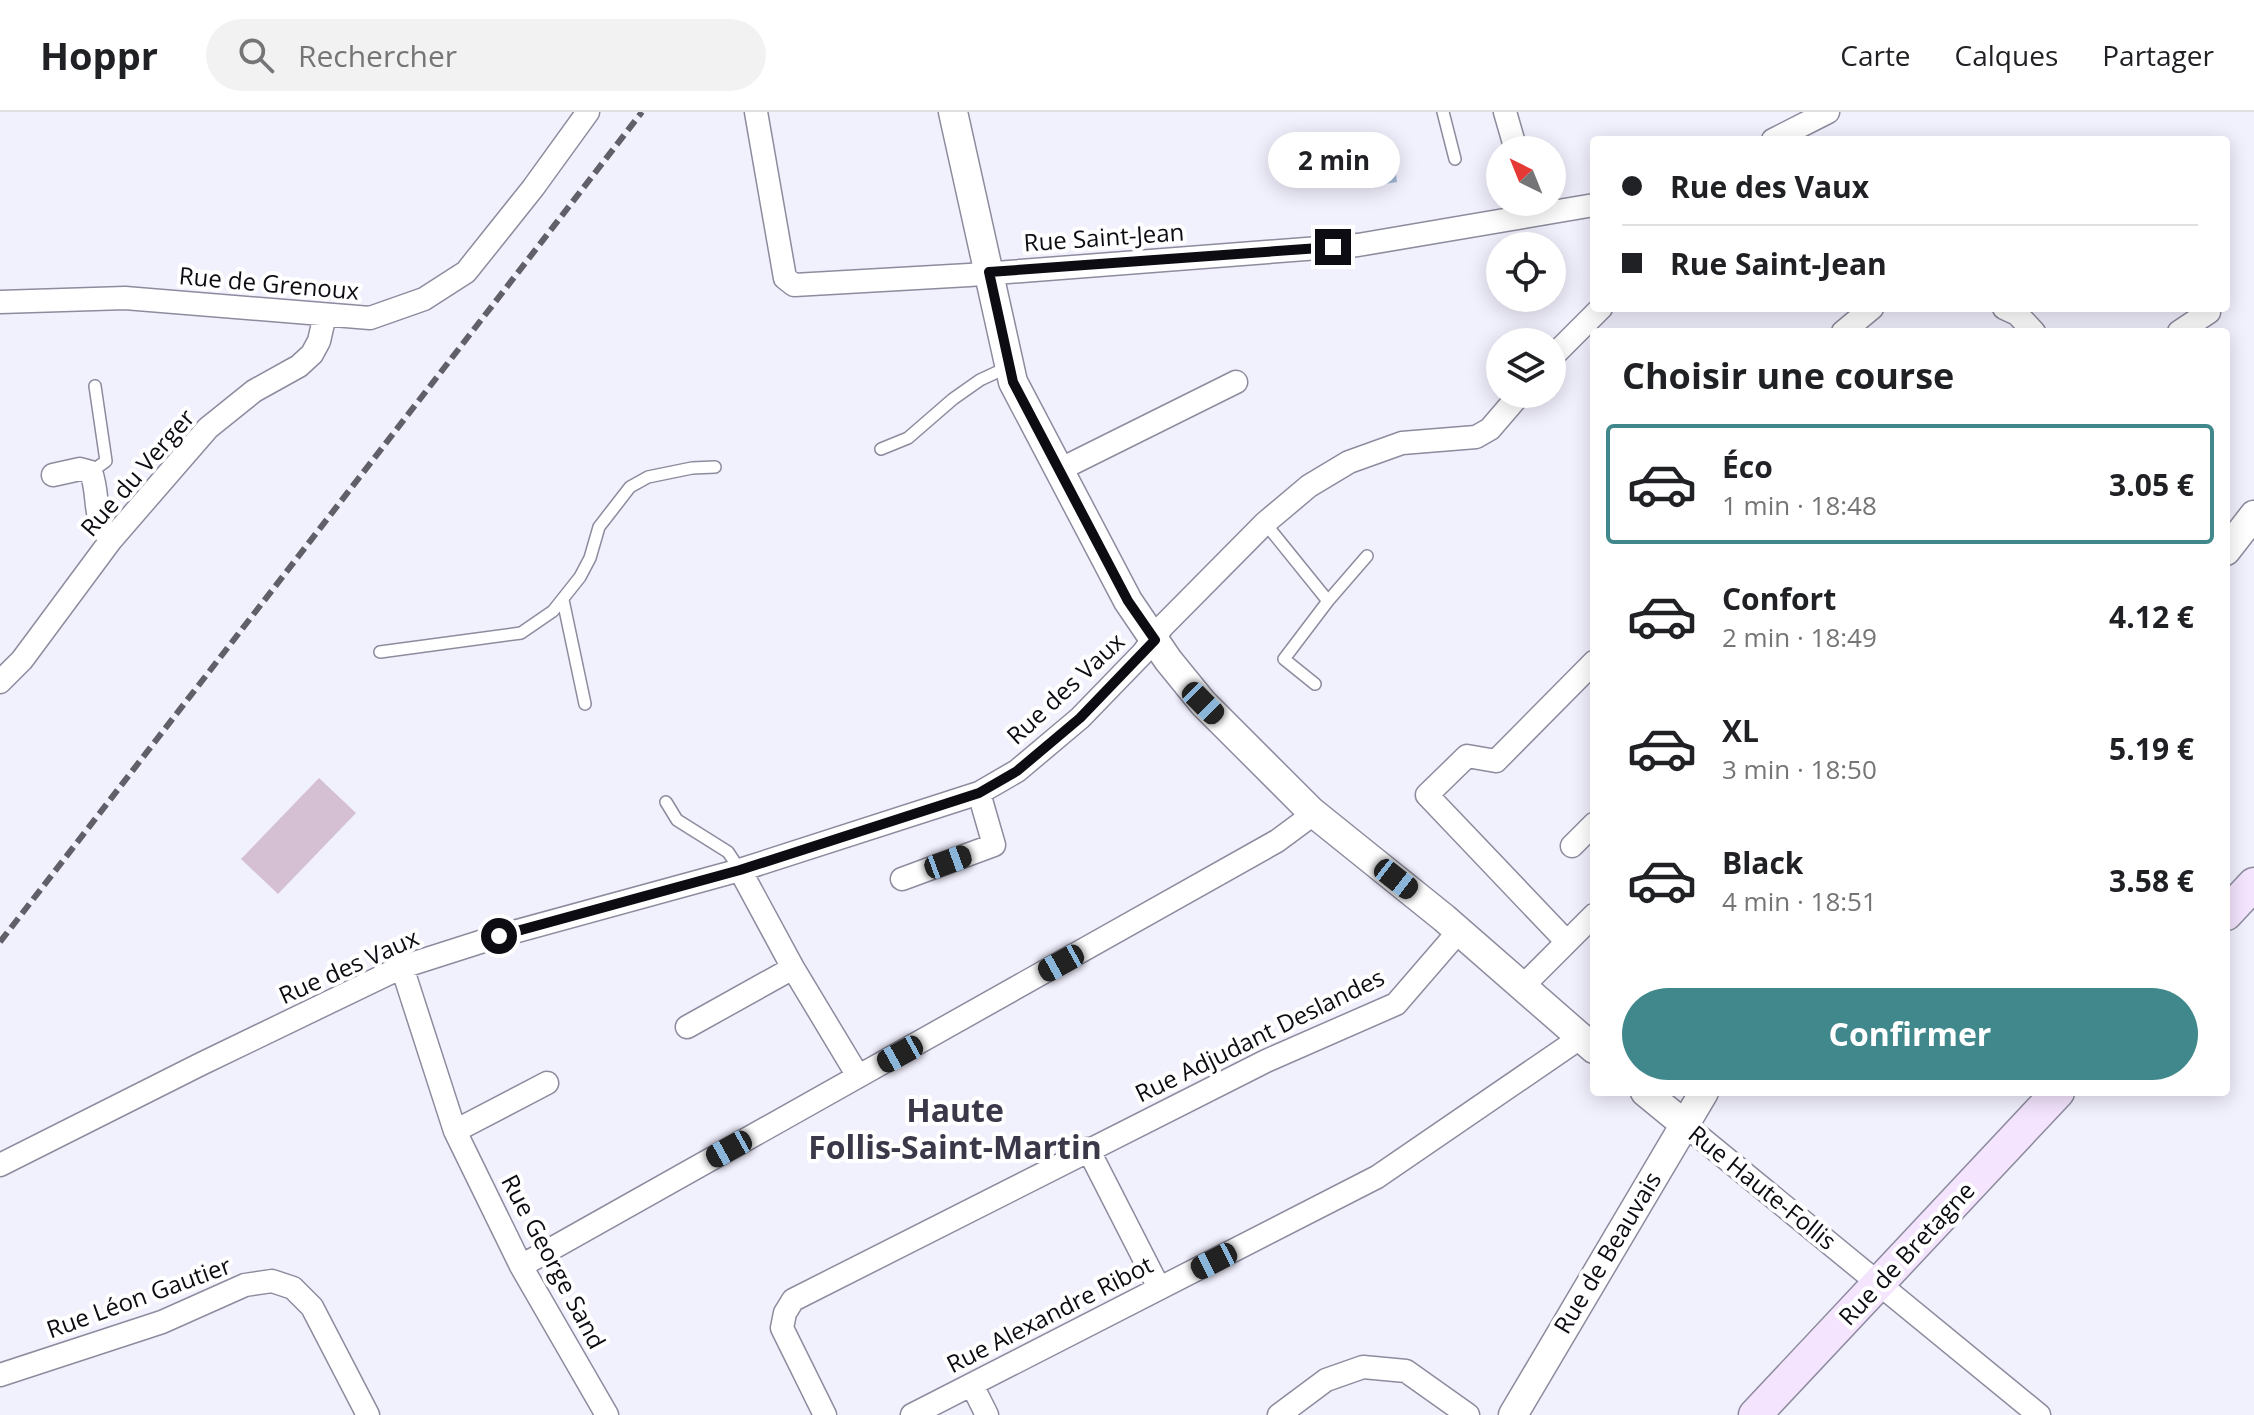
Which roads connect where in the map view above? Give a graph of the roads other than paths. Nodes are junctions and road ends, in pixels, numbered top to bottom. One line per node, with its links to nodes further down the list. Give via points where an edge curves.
1 (588, 112): 19 (street, Rue de Grenoux, via 466,272 424,299 370,318)
2 (756, 112): 13 (street, Rue Saint-Jean, via 785,278 794,285)
3 (953, 112): 13 (street)
4 (1443, 112): 9 (lane)
5 (1505, 112): 7 (street)
6 (1828, 112): 8 (street)
7 (1512, 136)
8 (1781, 136)
9 (1455, 159)
10 (1590, 205): 11 (street, Rue Saint-Jean)
11 (1566, 207)
12 (1498, 216): 13 (street, Rue Saint-Jean, via 1358,245)
13 (989, 272): 24 (street)
14 (0, 302): 19 (street, Rue de Grenoux, via 125,298)
15 (1597, 312): 23 (street)
16 (1867, 312): 20 (street)
17 (2013, 312): 21 (street)
18 (2209, 312): 22 (street)
19 (325, 315): 35 (street, Rue du Verger, via 312,354 208,428)
20 (1848, 328)
21 (2030, 328)
22 (2185, 328)
23 (1566, 343)
24 (1009, 367): 28 (lane, via 980,380 908,438); 30 (street)
25 (1236, 382): 30 (street)
26 (95, 386): 31 (lane, via 106,461)
27 (1508, 408): 34 (street, Rue des Vaux, via 1476,437 1402,443 1349,462 1309,486)
28 (881, 449)
29 (715, 467): 38 (lane, via 648,477 630,487 599,527 590,558)
30 (1059, 470): 40 (street, via 1128,601)
31 (91, 472): 32 (street); 35 (street, via 99,519)
32 (53, 475)
33 (2254, 515): 36 (street)
34 (1265, 523): 39 (lane); 40 (street, Rue des Vaux)
35 (111, 540): 43 (street, Rue du Verger)
36 (2230, 546)
37 (1367, 556): 39 (lane)
38 (563, 600): 41 (lane, via 521,633); 45 (lane)
39 (1328, 601): 44 (lane, via 1284,659)
40 (1155, 640): 46 (street, Rue des Vaux, via 1080,718 1017,771); 48 (street, via 1203,703)
41 (380, 652)
42 (1590, 666): 57 (street, via 1496,761 1467,756 1427,795)
43 (0, 682)
44 (1315, 684)
45 (585, 704)
46 (979, 793): 51 (street, Rue des Vaux); 52 (street, via 994,845)
47 (666, 802): 51 (lane, via 677,820 728,852)
48 (1311, 811): 56 (street); 63 (street, via 1277,841)
49 (1590, 828): 50 (street)
50 (1572, 846)
51 (740, 870): 58 (street, Rue des Vaux); 59 (street)
52 (902, 879)
53 (2254, 884): 54 (main road)
54 (2230, 910)
55 (1590, 919): 57 (street)
56 (1459, 931): 60 (street); 70 (street, Rue Adjudant Deslandes, via 1396,1004)
57 (1567, 942): 60 (street)
58 (402, 967): 69 (street, Rue George Sand); 71 (street, Rue des Vaux)
59 (793, 968): 61 (street); 63 (street)
60 (1523, 986): 62 (street)
61 (687, 1027)
62 (1587, 1043): 74 (street, Rue Alexandre Ribot, via 1570,1047 1377,1177)
63 (858, 1076): 72 (street)
64 (547, 1083): 69 (street)
65 (1650, 1096): 68 (street, Rue Haute-Follis)
66 (1702, 1096): 68 (street, Rue de Beauvais)
67 (2054, 1096): 73 (main road, Rue de Bretagne)
68 (1684, 1124): 73 (street, Rue Haute-Follis); 84 (street, Rue de Beauvais)
69 (455, 1131): 72 (street, Rue George Sand)
70 (1088, 1149): 74 (street); 79 (street, Rue Adjudant Deslandes, via 793,1300 782,1328)
71 (0, 1165)
72 (521, 1266): 78 (street, Rue George Sand)
73 (1880, 1284): 85 (main road, Rue de Bretagne); 86 (street, Rue Haute-Follis)
74 (1159, 1288): 76 (street, Rue Alexandre Ribot)
75 (0, 1375): 77 (street, Rue Léon Gautier, via 162,1322 245,1285 272,1281 293,1288 312,1307)
76 (972, 1385): 80 (street, Rue Alexandre Ribot); 81 (street)
77 (368, 1415)
78 (607, 1415)
79 (825, 1415)
80 (912, 1415)
81 (987, 1415)
82 (1279, 1415): 83 (street, via 1326,1380 1363,1367 1406,1371)
83 (1468, 1415)
84 (1513, 1415)
85 (1755, 1415)
86 (2039, 1415)

